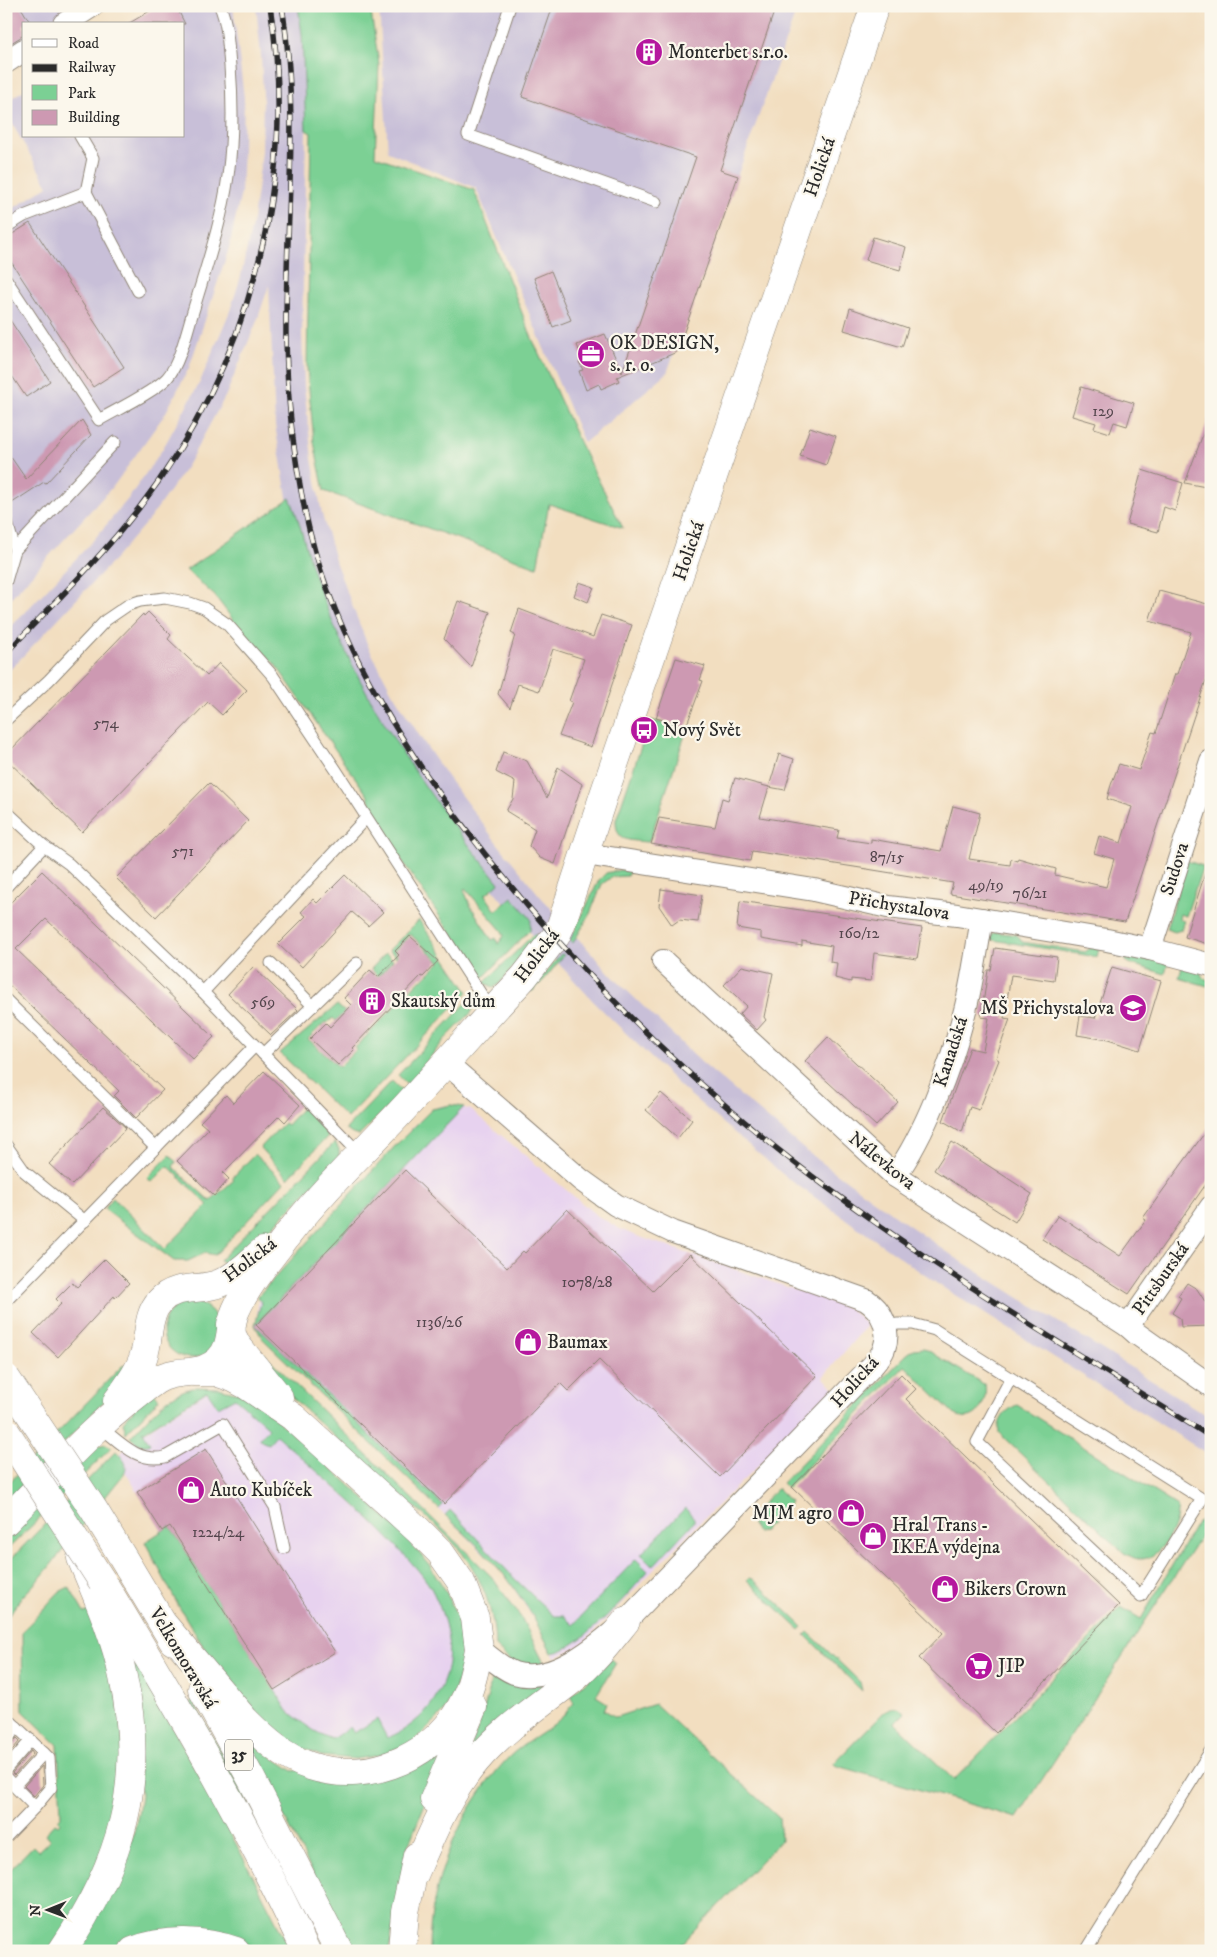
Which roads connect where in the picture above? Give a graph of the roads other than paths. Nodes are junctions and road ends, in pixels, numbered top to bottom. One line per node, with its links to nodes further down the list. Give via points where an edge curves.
1 (92, 6): 5 (street)
2 (220, 6): 12 (lane, via 226,28 233,108 228,177 221,217 181,352 167,378 99,420)
3 (510, 6): 10 (lane, via 468,135)
4 (875, 6): 23 (main road, Holická)
5 (67, 22)
6 (22, 51): 7 (street)
7 (6, 62)
8 (81, 138): 9 (lane, via 93,158)
9 (86, 192): 11 (lane, via 24,216); 13 (lane)
10 (656, 202)
11 (6, 227)
12 (6, 279)
13 (138, 291)
14 (116, 442): 16 (lane)
15 (6, 519): 16 (lane)
16 (15, 550): 17 (lane)
17 (6, 581)
18 (6, 720): 21 (lane, via 116,612 128,605 152,599 190,603 204,608 227,624 272,676)
19 (1211, 761): 26 (street, Sudova)
20 (6, 811): 22 (lane)
21 (366, 818): 31 (lane); 34 (lane)
22 (44, 846): 24 (lane); 31 (lane, via 69,864)
23 (585, 854): 25 (street, Přichystalova, via 814,890 888,907); 34 (main road, Holická, via 556,936)
24 (6, 887)
25 (982, 919): 26 (street, Přichystalova); 42 (street, Kanadská, via 963,1018 939,1091 910,1152)
26 (1150, 949): 30 (street, Přichystalova)
27 (663, 961): 42 (street, Nálevkova)
28 (271, 963): 33 (lane)
29 (357, 963): 33 (lane)
30 (1211, 965)
31 (203, 992): 35 (lane)
32 (6, 1000): 38 (lane)
33 (312, 1006): 35 (lane)
34 (492, 1011): 36 (main road, Holická)
35 (259, 1050): 38 (lane); 39 (lane)
36 (445, 1062): 39 (main road, Holická); 48 (street, via 580,1180 610,1202 673,1232 866,1300 878,1310)
37 (6, 1146): 41 (lane)
38 (156, 1148): 45 (lane)
39 (361, 1154): 44 (main road, Holická)
40 (6, 1157): 41 (lane)
41 (19, 1164): 45 (lane)
42 (894, 1176): 49 (street, Nálevkova)
43 (1211, 1207): 49 (street, Pittsburská)
44 (304, 1215): 46 (main road, Holická, via 227,1279 212,1286); 50 (main road, Holická, via 248,1289 234,1316)
45 (85, 1221): 47 (lane)
46 (189, 1288): 50 (main road, Holická, via 206,1291 223,1303); 51 (main road, Holická, via 173,1292 160,1301 151,1315)
47 (6, 1301)
48 (885, 1326): 54 (lane, via 907,1324 930,1328); 63 (street, Holická, via 885,1348 873,1365)
49 (1128, 1326): 55 (street, Nálevkova)
50 (232, 1329): 52 (main road, Holická, via 223,1356 209,1367); 56 (main road, via 237,1345)
51 (148, 1330): 52 (main road, via 151,1346 158,1357 172,1368); 57 (main road, Holická, via 139,1368)
52 (190, 1372): 56 (main road, via 216,1372 234,1378); 57 (main road, Holická, via 163,1376)
53 (6, 1378): 64 (main road, Velkomoravská / 35, bridge, via 89,1502)
54 (1011, 1378): 59 (lane); 59 (lane, via 977,1442 1141,1596)
55 (1211, 1386)
56 (293, 1417): 65 (main road, via 444,1557 468,1597 477,1627)
57 (100, 1424): 60 (main road, Holická); 61 (lane, via 139,1456 157,1458 166,1457 223,1424 275,1507)
58 (6, 1432): 62 (main road, Velkomoravská / 35, bridge, via 68,1527)
59 (1206, 1501)
60 (6, 1521)
61 (284, 1548)
62 (98, 1584): 77 (main road, via 124,1677 132,1763 130,1793 125,1821 105,1878); 80 (main road, Velkomoravská / 35, via 174,1701)
63 (626, 1621): 65 (street, Holická, via 573,1661 542,1673 515,1673); 76 (main road, via 573,1679 520,1719 476,1761 428,1841)
64 (164, 1625): 65 (main road, via 257,1733 291,1758 328,1770 374,1770 422,1750 435,1740 465,1698); 81 (main road, Velkomoravská / 35, via 252,1780)
65 (479, 1649): 76 (main road, via 477,1697 425,1820)
66 (6, 1717): 67 (lane)
67 (16, 1727): 68 (lane); 69 (lane)
68 (6, 1740)
69 (31, 1740): 71 (lane); 72 (lane)
70 (1211, 1750): 83 (lane)
71 (44, 1753): 73 (lane); 74 (lane, via 49,1758 50,1788)
72 (6, 1769)
73 (10, 1782): 74 (lane)
74 (35, 1807): 75 (lane)
75 (6, 1837)
76 (414, 1875): 82 (main road)
77 (62, 1951)
78 (133, 1951): 79 (main road, via 179,1942)
79 (236, 1951)
80 (306, 1951)
81 (339, 1951)
82 (402, 1951)
83 (1086, 1951)

